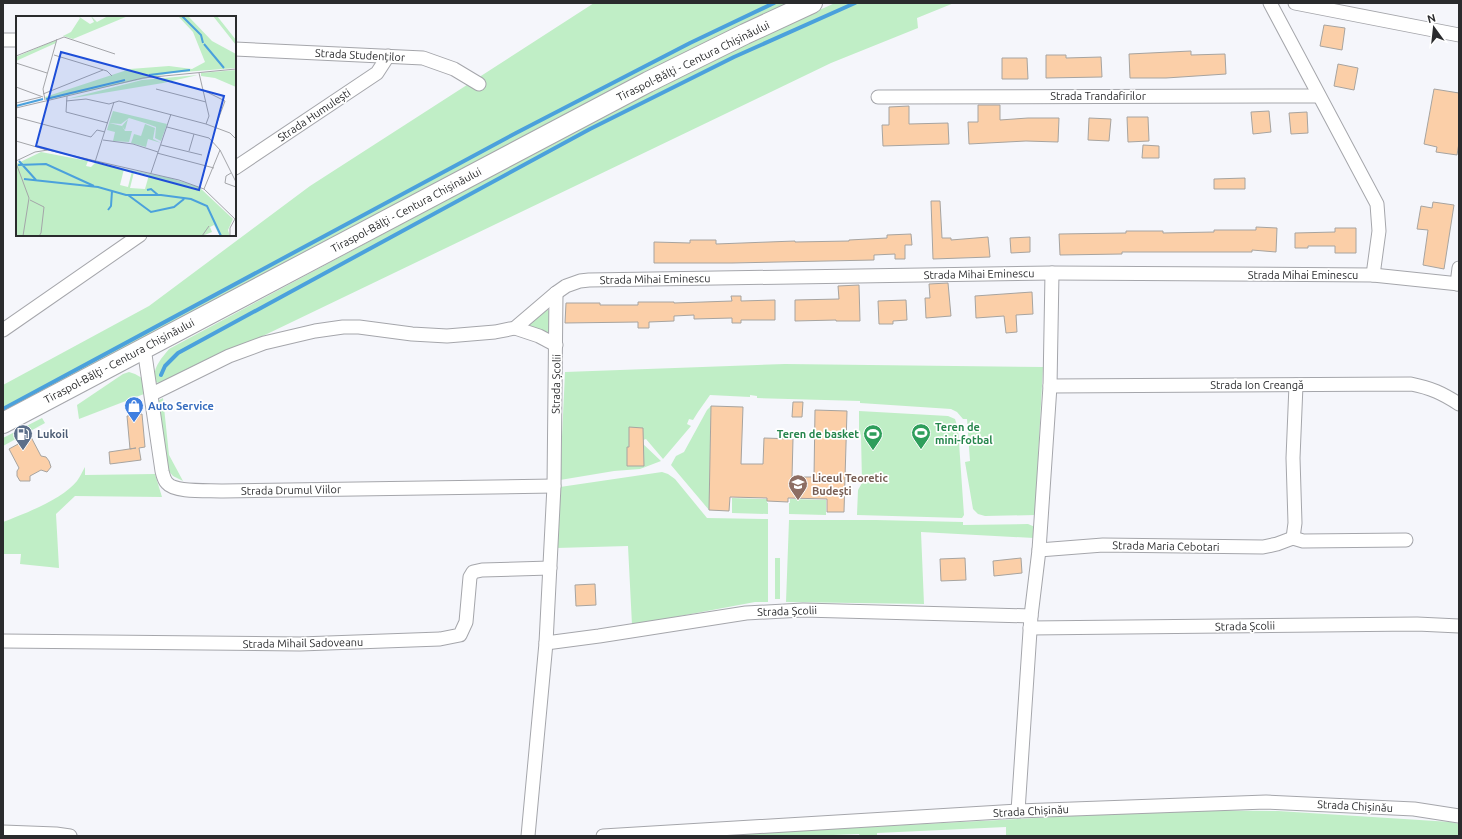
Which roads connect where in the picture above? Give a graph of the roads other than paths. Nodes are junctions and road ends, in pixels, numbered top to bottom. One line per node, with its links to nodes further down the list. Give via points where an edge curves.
1 (812, 3): 22 (highway, Tiraspol-Bălţi - Centura Chișinăului, via 648,82)
2 (1270, 3): 10 (street)
3 (1295, 3): 4 (street)
4 (1459, 35)
5 (3, 40): 6 (street)
6 (16, 40)
7 (236, 49): 8 (street, Strada Studenților)
8 (388, 56): 9 (street, Strada Studenților, via 423,58 454,69); 12 (street, Strada Humulești, via 377,72)
9 (479, 84)
10 (1319, 96): 11 (street, Strada Trandafirilor); 16 (street, via 1377,204 1379,231)
11 (878, 97)
12 (236, 167)
13 (139, 236): 20 (street)
14 (1459, 268): 17 (street)
15 (1052, 273): 16 (street, Strada Mihai Eminescu); 18 (street, Strada Mihai Eminescu, via 589,280 566,286); 24 (street)
16 (1373, 275): 17 (street, Strada Mihai Eminescu)
17 (1458, 284)
18 (556, 293): 19 (street, Strada Mihai Eminescu); 21 (street, Strada Școlii)
19 (515, 328): 21 (street); 25 (street, Strada Mihai Eminescu, via 435,336 359,327 315,331 264,343 229,356)
20 (3, 330)
21 (556, 345): 28 (street, Strada Școlii)
22 (144, 348): 25 (street, Strada Drumul Viilor); 27 (highway, Tiraspol-Bălţi - Centura Chișinăului)
23 (1296, 385): 24 (street, Strada Ion Creangă); 26 (street, Strada Ion Creangă, via 1411,384 1432,388); 29 (street)
24 (1050, 386): 31 (street)
25 (152, 394): 28 (street, Strada Drumul Viilor, via 162,471 166,483 181,489 223,491)
26 (1459, 404)
27 (3, 424)
28 (554, 486): 32 (street, Strada Școlii)
29 (1293, 538): 30 (street, Strada Maria Cebotari); 31 (street, Strada Maria Cebotari, via 1263,547 1103,545)
30 (1406, 540)
31 (1039, 550): 33 (street)
32 (550, 568): 35 (street, Strada Mihail Sadoveanu, via 473,572 470,577 466,622 460,635 440,639 300,644); 36 (street, Strada Școlii)
33 (1031, 622): 34 (street, Strada Școlii); 36 (street, Strada Școlii, via 803,610 746,613); 37 (street)
34 (1459, 626)
35 (3, 640)
36 (546, 643): 41 (street, Strada Școlii)
37 (1018, 811): 38 (street, Strada Chișinău, via 1266,802 1414,810); 42 (street, Strada Chișinău)
38 (1459, 816)
39 (3, 832): 40 (street)
40 (70, 836)
41 (528, 836)
42 (603, 836)

